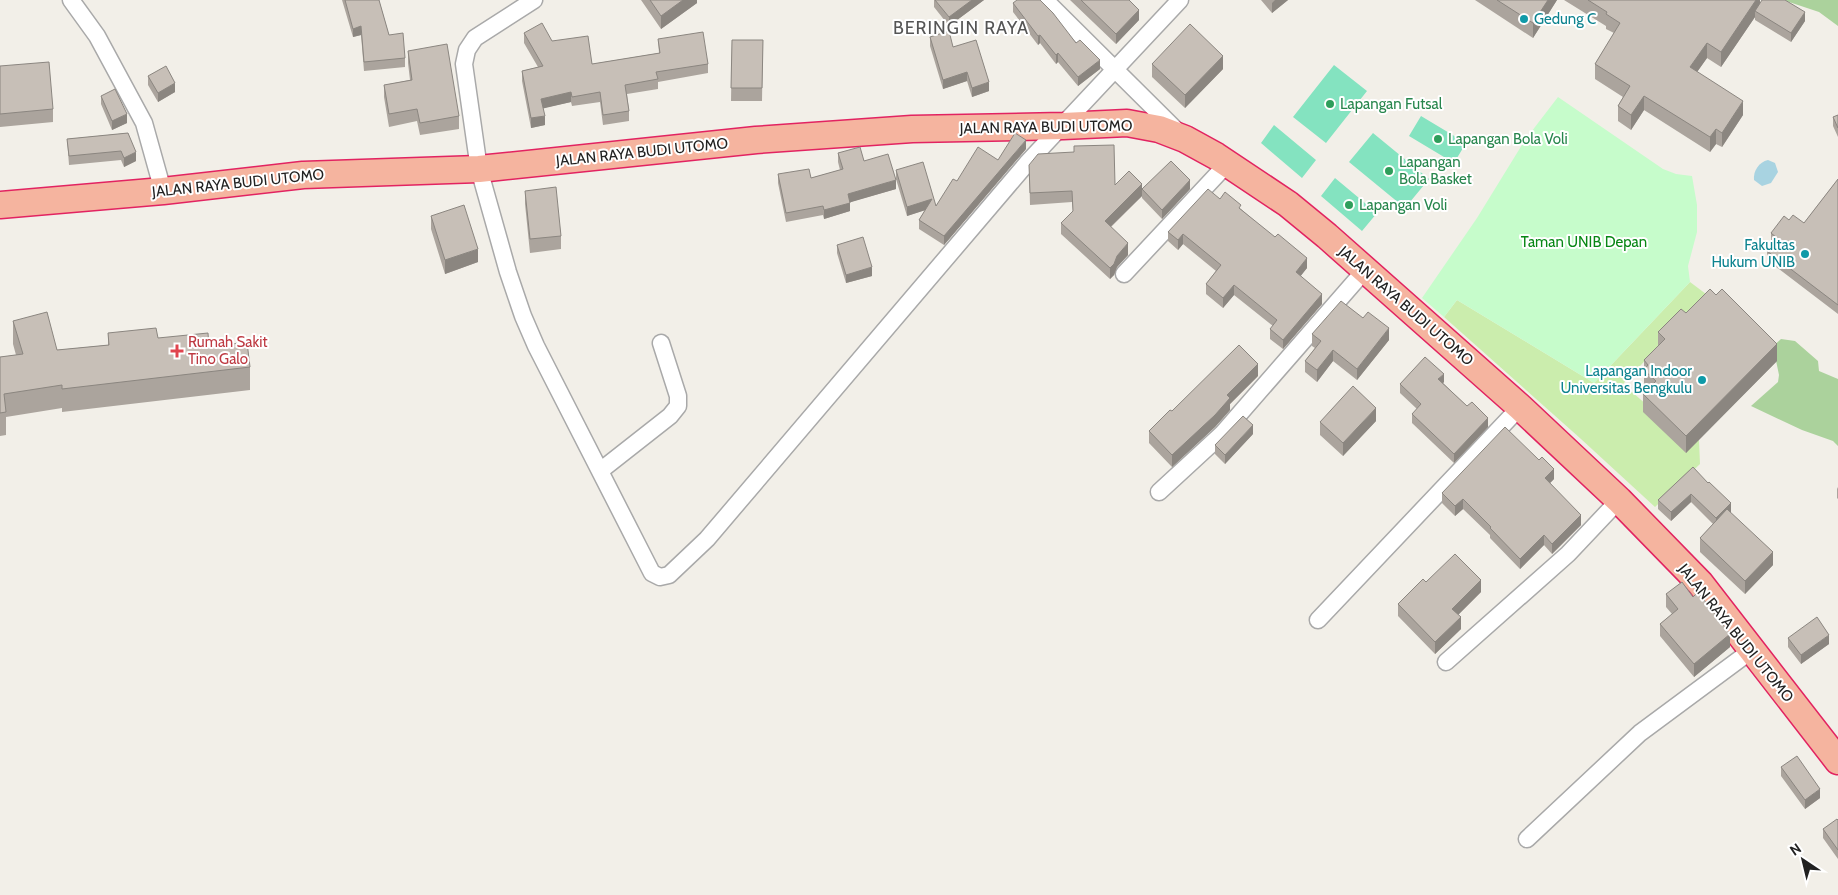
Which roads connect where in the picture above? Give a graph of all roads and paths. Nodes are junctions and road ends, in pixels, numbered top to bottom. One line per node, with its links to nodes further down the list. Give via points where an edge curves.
1 (71, 0): 10 (street, via 97,36 144,122)
2 (534, 0): 9 (street, via 475,38 467,50 464,64)
3 (1045, 0): 5 (street)
4 (1180, 0): 5 (street)
5 (1116, 69): 6 (street); 7 (street)
6 (1063, 126): 7 (highway, JALAN RAYA BUDI UTOMO, via 1127,123 1159,129); 9 (highway, JALAN RAYA BUDI UTOMO, via 912,128); 16 (street, via 707,539 669,575 660,577 652,573)
7 (1185, 139): 8 (highway, JALAN RAYA BUDI UTOMO)
8 (1227, 164): 12 (highway, JALAN RAYA BUDI UTOMO, via 1288,204); 13 (street)
9 (479, 168): 10 (highway, JALAN RAYA BUDI UTOMO, via 303,176); 16 (street, via 523,316)
10 (163, 191): 11 (highway, JALAN RAYA BUDI UTOMO)
11 (0, 205)
12 (1365, 270): 15 (highway, JALAN RAYA BUDI UTOMO); 17 (street, via 1222,434)
13 (1124, 274)
14 (661, 343): 16 (street, via 678,396 678,406 670,416)
15 (1520, 407): 18 (highway, JALAN RAYA BUDI UTOMO); 19 (street)
16 (600, 471)
17 (1159, 492)
18 (1620, 500): 20 (highway, JALAN RAYA BUDI UTOMO, via 1700,583); 21 (street, via 1568,554)
19 (1318, 620)
20 (1752, 650): 22 (highway, JALAN RAYA BUDI UTOMO); 23 (street, via 1640,732)
21 (1446, 662)
22 (1838, 761)
23 (1527, 839)

